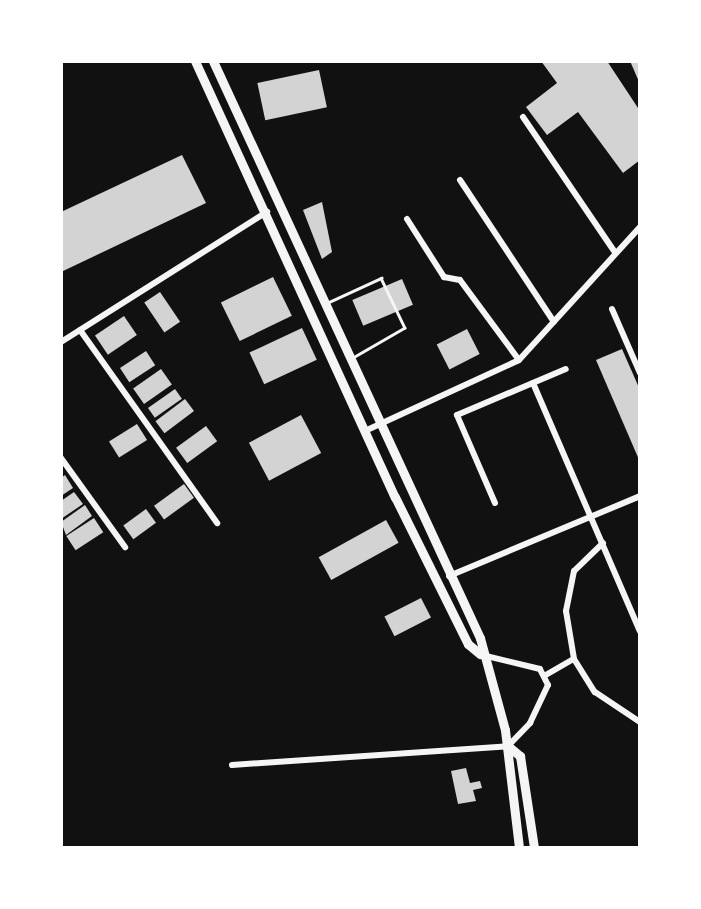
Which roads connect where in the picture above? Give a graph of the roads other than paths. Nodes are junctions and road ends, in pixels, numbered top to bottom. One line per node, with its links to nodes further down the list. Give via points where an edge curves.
1 (195, 61): 5 (main road)
2 (213, 61): 9 (main road)
3 (523, 117): 8 (street)
4 (460, 180): 11 (street)
5 (268, 212): 12 (street); 20 (main road)
6 (407, 219): 14 (street, via 444,277 460,279)
7 (640, 227): 8 (street)
8 (614, 251): 11 (street)
9 (324, 304): 15 (main road); 15 (lane, via 381,278 405,328)
10 (612, 309): 17 (street)
11 (554, 322): 14 (street)
12 (80, 330): 13 (street); 25 (street)
13 (61, 342)
14 (519, 360): 19 (street)
15 (349, 361): 19 (main road)
16 (566, 369): 18 (street)
17 (640, 373)
18 (533, 383): 23 (street, via 457,415); 24 (street)
19 (377, 426): 20 (street); 28 (main road)
20 (367, 430): 30 (main road, via 468,644)
21 (61, 458): 27 (street)
22 (640, 496): 24 (street)
23 (495, 503)
24 (594, 518): 26 (street); 28 (street)
25 (217, 523)
26 (603, 543): 29 (street); 31 (street, via 574,571 566,611)
27 (125, 547)
28 (449, 576): 30 (main road, via 480,638)
29 (640, 631)
30 (480, 654): 32 (street, via 540,668); 34 (main road)
31 (573, 659): 32 (street); 33 (street, via 595,692)
32 (544, 676): 34 (street, via 548,685 530,723)
33 (640, 722)
34 (508, 746): 35 (street); 36 (main road); 37 (main road, via 520,756)
35 (232, 765)
36 (519, 848)
37 (534, 848)

